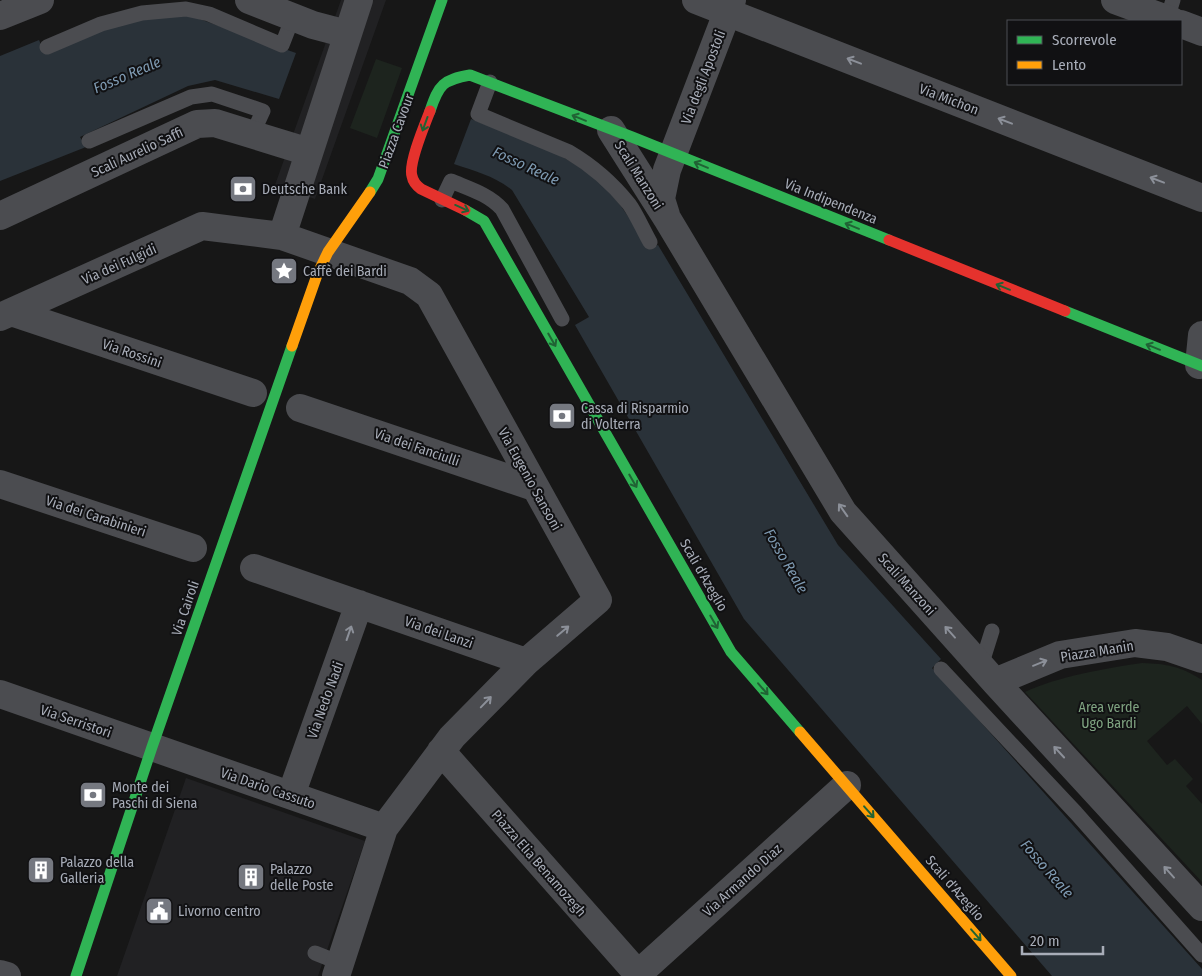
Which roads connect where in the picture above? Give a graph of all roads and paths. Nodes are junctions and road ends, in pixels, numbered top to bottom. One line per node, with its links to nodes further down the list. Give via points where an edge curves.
1 (40, 0): 8 (street)
2 (249, 0): 10 (street)
3 (359, 0): 13 (street)
4 (442, 0): 29 (street, Piazza Cavour, via 378,179)
5 (696, 0): 7 (street, Via Michon)
6 (1115, 0): 9 (street)
7 (730, 6): 21 (street, Via degli Apostoli); 23 (street, Via Michon, one-way to 7)
8 (0, 16)
9 (1173, 16)
10 (301, 20): 13 (street); 14 (lane, via 282,45 209,14 186,9 142,13 101,24)
11 (1182, 21): 12 (street)
12 (1202, 32)
13 (347, 34): 20 (street)
14 (47, 47)
15 (450, 79): 16 (street, Via Indipendenza, via 470,75); 22 (street, Piazza Cavour, one-way to 22, via 435,96 415,153)
16 (490, 82): 17 (street, Via Indipendenza, one-way to 16); 28 (lane, via 478,114 580,158 630,205)
17 (611, 130): 21 (street, Via Indipendenza); 26 (street, Scali Manzoni)
18 (252, 135): 19 (lane, via 263,111 212,94 191,97); 20 (street, Scali Aurelio Saffi); 25 (street, Scali Aurelio Saffi, via 215,123 197,124)
19 (89, 141)
20 (309, 152): 27 (street)
21 (674, 154): 26 (street, Scali Manzoni, via 667,170 662,199); 33 (street, Via Indipendenza, one-way to 21)
22 (412, 172): 24 (street, Scali d'Azeglio, via 412,180 420,189)
23 (1202, 198)
24 (442, 200): 31 (lane, via 451,181 482,193 495,202 502,209); 49 (street, Scali d'Azeglio, one-way to 49, via 484,221 731,652)
25 (0, 216)
26 (668, 220): 45 (street, Scali Manzoni, one-way to 26, via 843,512)
27 (282, 236): 29 (street); 30 (street, Via dei Fulgidi, via 202,226)
28 (650, 242)
29 (328, 252): 37 (street, Via Eugenio Sansoni, via 410,281 429,295); 48 (street, Via Cairoli, via 317,275)
30 (5, 315): 34 (street, Via Rossini)
31 (562, 319)
32 (1202, 335): 33 (street)
33 (1200, 366)
34 (253, 393)
35 (300, 408): 37 (street, Via dei Fanciulli)
36 (0, 484): 38 (street, Via dei Carabinieri)
37 (534, 487): 43 (street, Via Eugenio Sansoni, one-way to 37, via 598,600)
38 (193, 548)
39 (254, 568): 40 (street, Via dei Lanzi)
40 (359, 604): 43 (street, Via dei Lanzi); 50 (street, Via Nedo Nadi, one-way to 40)
41 (992, 631): 45 (lane)
42 (1202, 659): 45 (street, Piazza Manin, one-way to 42, via 1060,655 1135,643 1167,646)
43 (526, 662): 47 (street, one-way to 43)
44 (941, 669): 53 (lane)
45 (988, 674): 51 (street, Scali Manzoni, one-way to 45)
46 (0, 694): 48 (street, Via Serristori)
47 (447, 744): 52 (street); 59 (street, Piazza Elia Benamozegh)
48 (152, 747): 50 (street, Via Dario Cassuto); 61 (street, Via Cairoli)
49 (846, 786): 59 (street, Via Armando Diaz); 62 (street, Scali d'Azeglio, one-way to 62)
50 (291, 795): 52 (street, Via Dario Cassuto)
51 (1122, 820): 53 (lane); 54 (street, Scali Manzoni, one-way to 51)
52 (384, 828): 57 (street)
53 (1099, 840): 56 (lane)
54 (1202, 908)
55 (315, 953): 57 (lane)
56 (1202, 955)
57 (338, 970)
58 (0, 974): 60 (street)
59 (638, 974)
60 (7, 976)
61 (76, 976)
62 (1011, 976)

